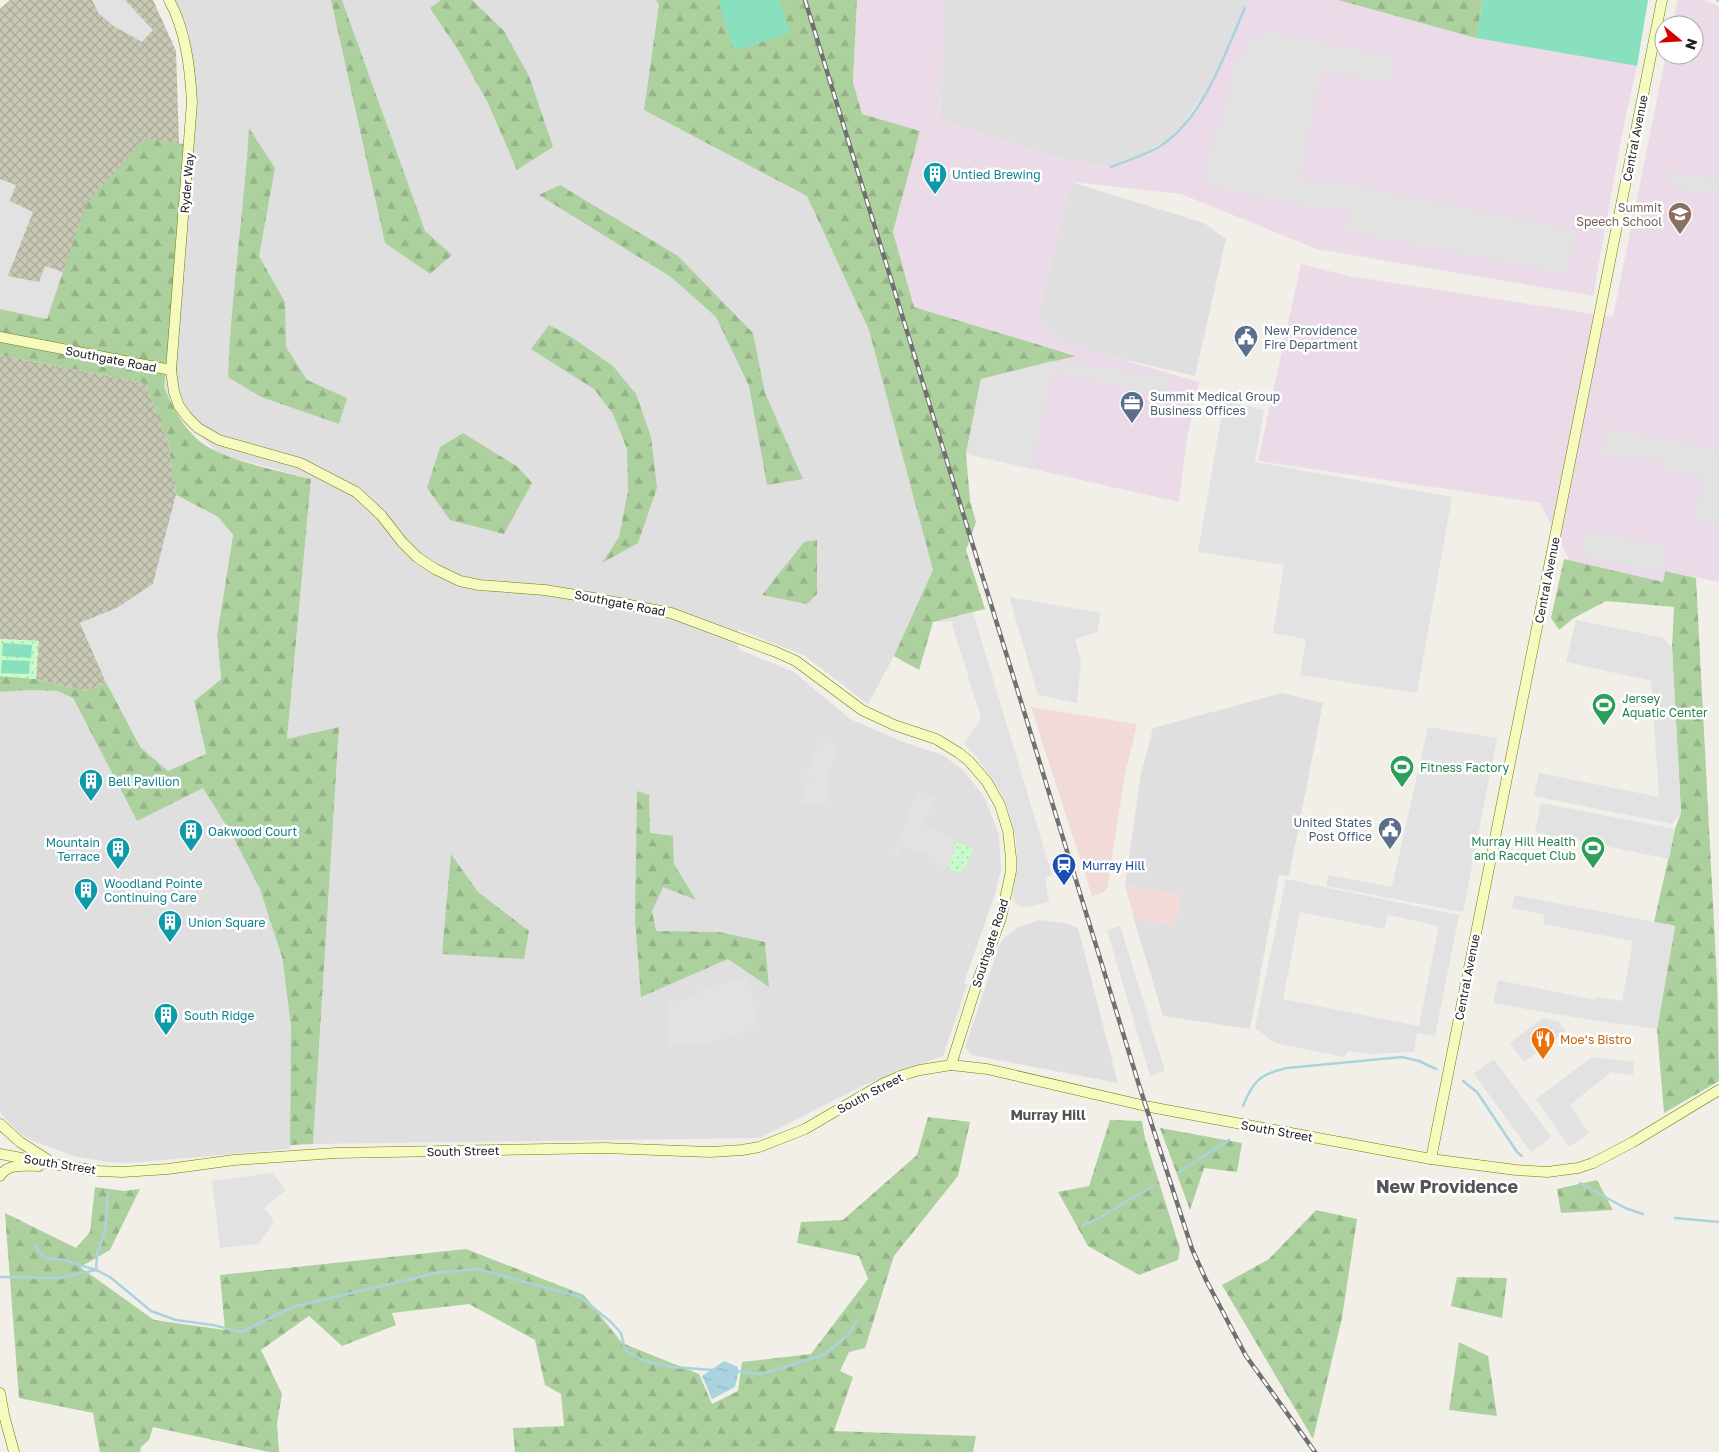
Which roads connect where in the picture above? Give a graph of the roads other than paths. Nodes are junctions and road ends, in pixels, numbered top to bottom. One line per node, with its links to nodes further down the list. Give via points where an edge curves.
1 (169, 0): 4 (street, Ryder Way, via 184,44 192,102)
2 (1662, 0): 9 (street, Central Avenue)
3 (0, 337): 4 (street, Southgate Road)
4 (171, 370): 5 (street, Southgate Road, via 179,406 198,428 219,440 300,464 356,492 381,515 412,552 434,569 460,581 479,585 562,593 672,613 796,660 862,710 936,739 959,752 987,782 1000,805 1008,831 1011,858 1000,918)
5 (951, 1065): 9 (street, South Street, via 987,1068 1150,1107); 10 (street, South Street, via 903,1075 805,1129 759,1147 742,1150 604,1148 336,1153 234,1160 143,1172 99,1171)
6 (1719, 1090): 9 (street, South Street, via 1613,1154 1578,1168 1531,1172)
7 (0, 1124): 10 (street, via 20,1142)
8 (0, 1154): 10 (street, South Street)
9 (1431, 1159)
10 (58, 1165): 11 (street, via 11,1166)
11 (0, 1176)
12 (0, 1392): 13 (street)
13 (14, 1452)

